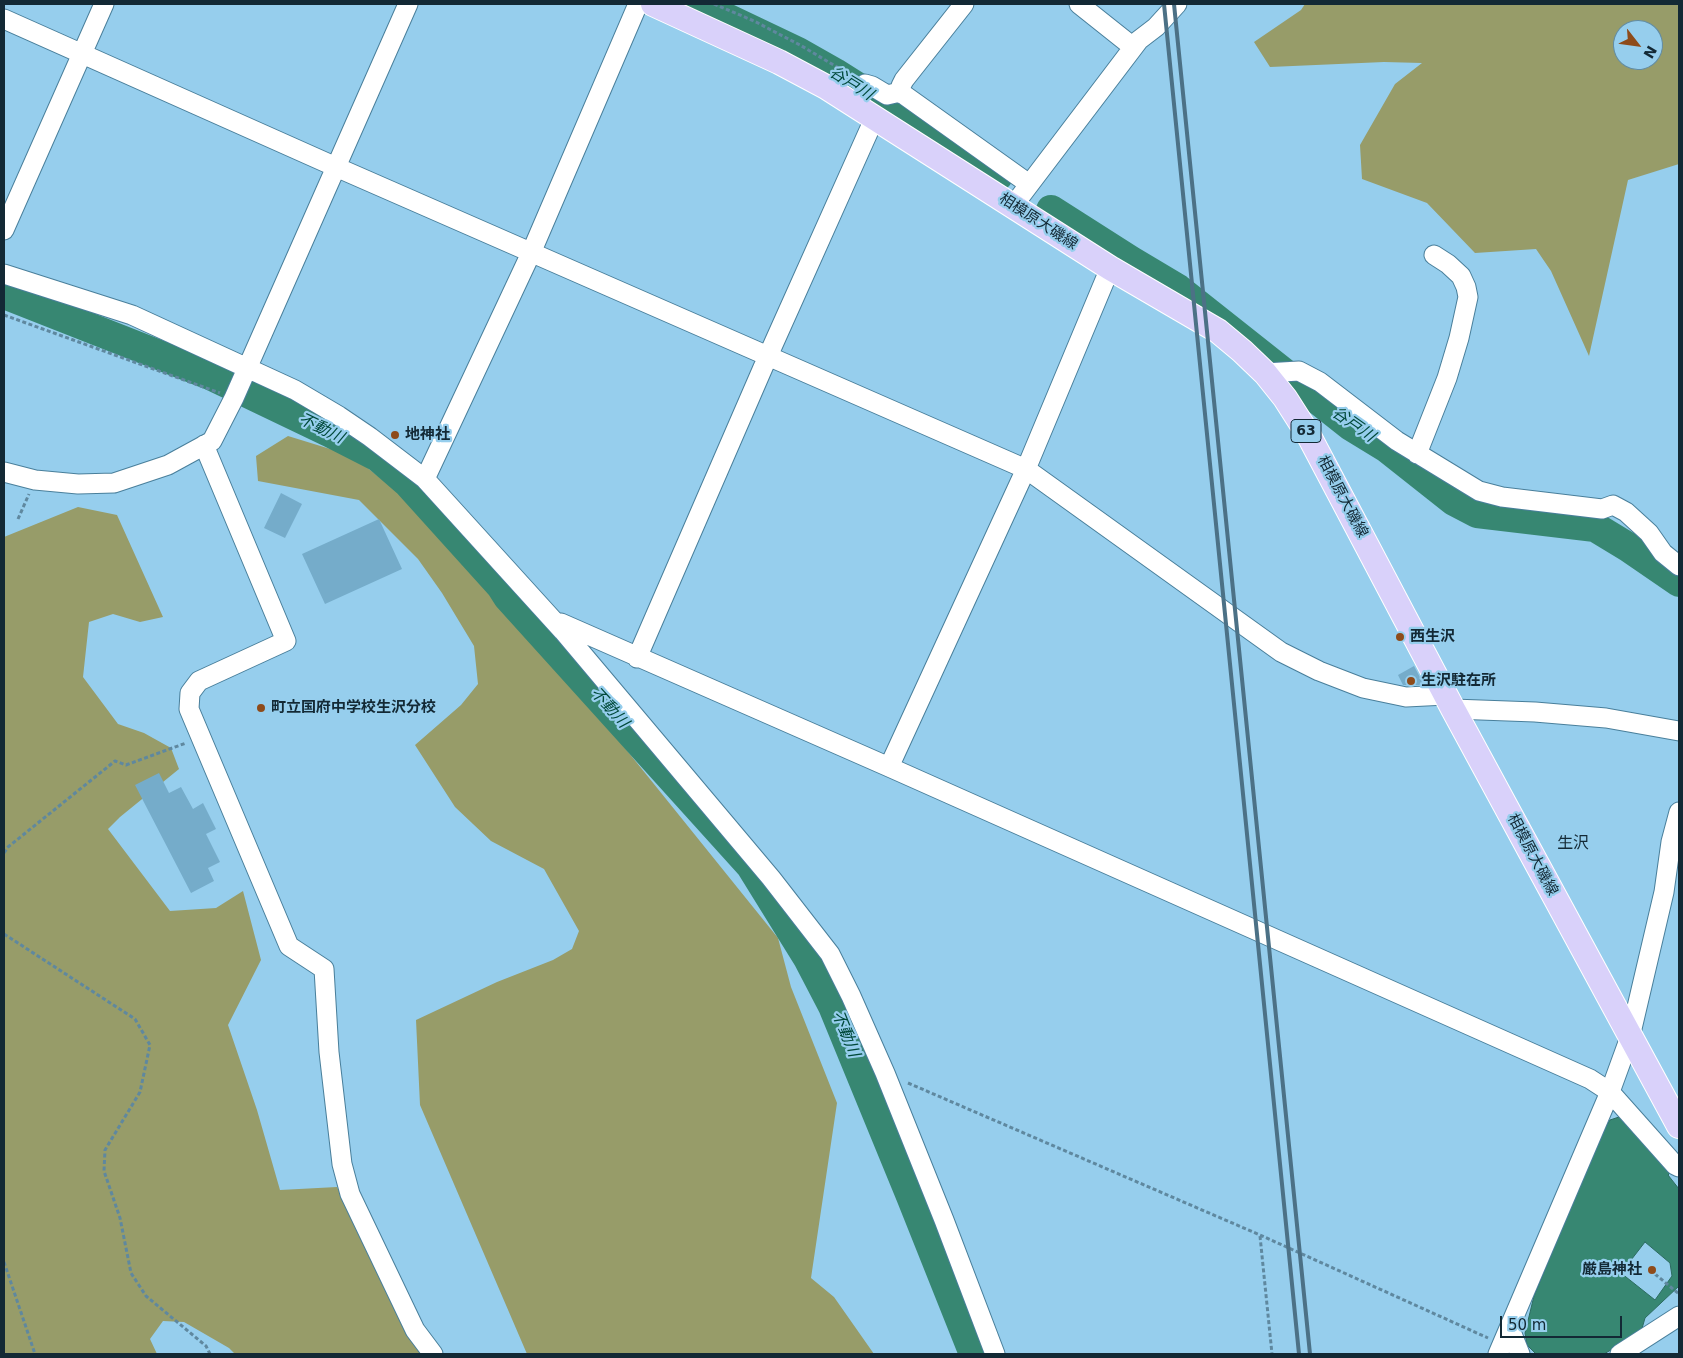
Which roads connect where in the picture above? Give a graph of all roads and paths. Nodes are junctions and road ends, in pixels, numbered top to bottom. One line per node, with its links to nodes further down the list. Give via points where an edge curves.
1 (104, 4): 11 (street)
2 (408, 4): 15 (street)
3 (638, 4): 19 (street)
4 (653, 4): 14 (main road, 相模原大磯線 / 63, via 779,62)
5 (714, 4): 12 (path, via 800,45)
6 (964, 4): 13 (street, via 904,80)
7 (1078, 4): 10 (street)
8 (1177, 4): 10 (street)
9 (4, 19): 11 (street)
10 (1133, 47): 16 (street)
11 (82, 54): 15 (street); 18 (street)
12 (865, 84): 13 (street, via 887,95)
13 (902, 94): 16 (street)
14 (875, 117): 17 (main road, 相模原大磯線 / 63); 24 (street)
15 (336, 167): 19 (street); 25 (street)
16 (1030, 184): 17 (street)
17 (1013, 206): 21 (main road, 相模原大磯線 / 63)
18 (4, 230)
19 (531, 253): 24 (street); 32 (street)
20 (1434, 255): 29 (street, via 1461,276 1468,297 1447,378)
21 (1110, 268): 26 (main road, 相模原大磯線 / 63, via 1218,331); 30 (street)
22 (4, 274): 25 (street, via 132,315)
23 (4, 314): 27 (path)
24 (768, 356): 30 (street); 37 (street)
25 (248, 368): 27 (street); 32 (street, via 339,416)
26 (1271, 372): 29 (street, via 1299,372 1320,382); 38 (main road, 相模原大磯線 / 63, via 1308,434)
27 (234, 398): 28 (street, via 212,440)
28 (204, 445): 33 (street, via 168,465 114,483); 40 (street, via 286,641 200,681 190,693 189,709)
29 (1417, 454): 35 (street, via 1479,491 1502,497 1602,509 1613,504 1649,533 1663,553)
30 (1026, 469): 38 (street, via 1281,652 1363,688); 41 (street)
31 (4, 472): 33 (street)
32 (425, 479): 36 (street)
33 (35, 480): 34 (path)
34 (18, 519)
35 (1679, 566)
36 (552, 620): 37 (street); 46 (street, via 771,878 830,954)
37 (637, 658): 41 (street)
38 (1450, 702): 39 (street, via 1606,718); 45 (main road, 相模原大磯線 / 63)
39 (1679, 732)
40 (201, 737): 43 (path, via 126,766 115,761 8,846); 58 (street, via 289,946 324,969 331,1070 342,1164 350,1194 415,1330)
41 (889, 767): 47 (street, via 1581,1075)
42 (1679, 812): 45 (street)
43 (4, 853)
44 (4, 934): 57 (path, via 135,1019 150,1045 140,1092 106,1150 104,1171 120,1218 131,1273 146,1296 206,1346)
45 (1630, 1037): 47 (street); 48 (main road, 相模原大磯線 / 63)
46 (885, 1073): 50 (path); 59 (street)
47 (1610, 1092): 49 (street); 55 (street)
48 (1679, 1126)
49 (1679, 1167)
50 (1260, 1235): 55 (path); 60 (path)
51 (4, 1262): 56 (path)
52 (1655, 1274): 53 (path)
53 (1679, 1294)
54 (1679, 1316): 62 (street)
55 (1503, 1343): 61 (street)
56 (35, 1354)
57 (210, 1354)
58 (433, 1354)
59 (995, 1354)
60 (1272, 1354)
61 (1520, 1354)
62 (1620, 1354)

